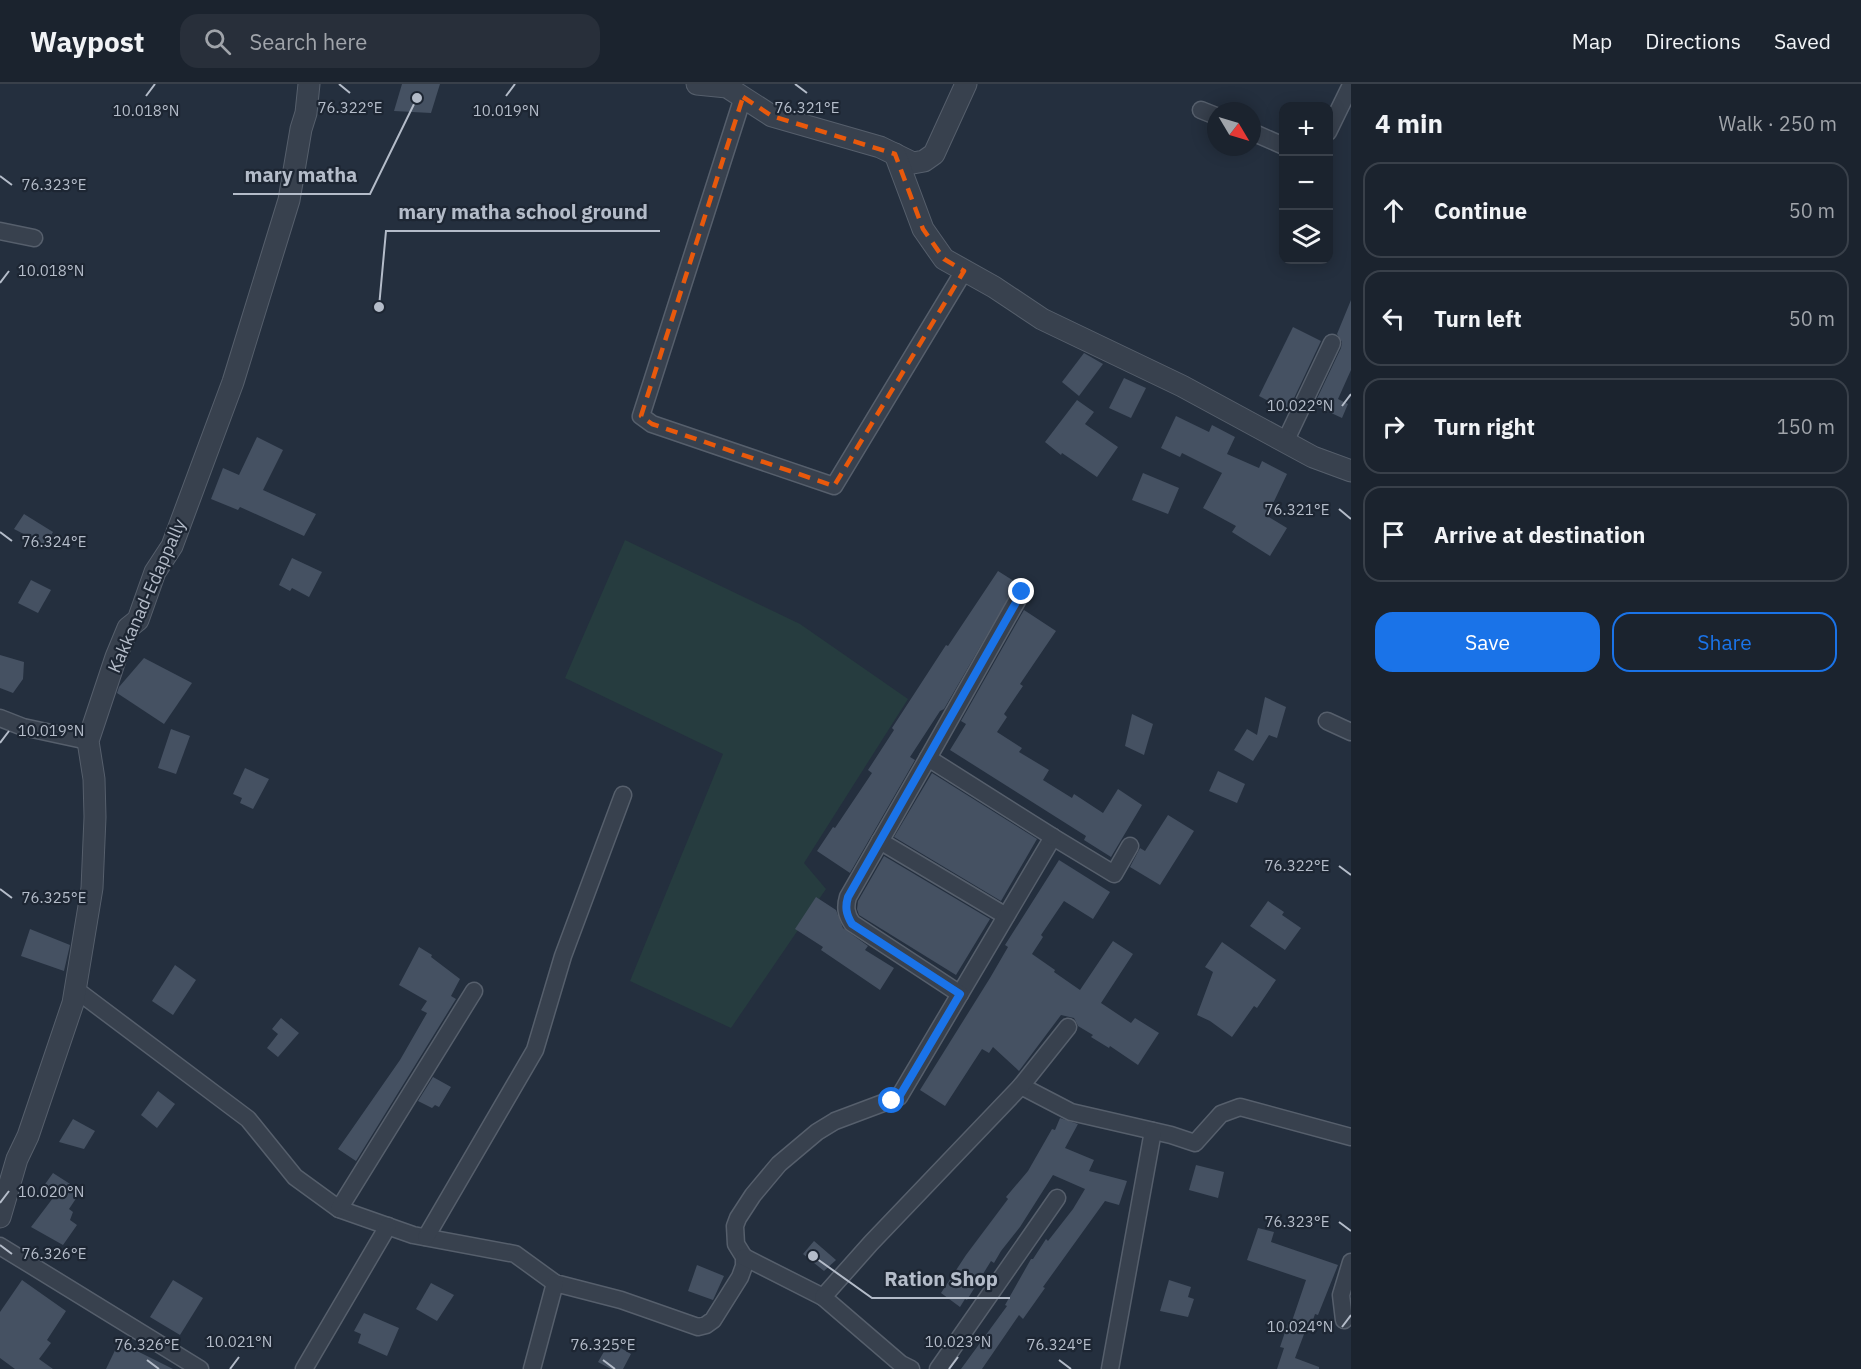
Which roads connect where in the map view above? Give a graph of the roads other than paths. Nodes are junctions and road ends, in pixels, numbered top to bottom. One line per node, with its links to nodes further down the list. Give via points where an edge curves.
1 (309, 84): 20 (street, Kakkanad-Edappally, via 289,200 233,382 171,546 155,572 138,620 128,628 116,657)
2 (697, 84): 5 (street, via 727,87)
3 (966, 84): 9 (street, via 934,154 913,163)
4 (1351, 85): 6 (street)
5 (743, 97): 9 (street, via 772,116); 12 (street, via 642,416 652,424 834,486)
6 (1333, 123)
7 (1261, 136): 8 (street)
8 (1279, 144)
9 (895, 154): 12 (street, via 923,229 944,259)
10 (0, 231): 11 (street)
11 (34, 238)
12 (964, 271): 14 (street, via 1042,319 1182,386)
13 (1332, 343): 14 (street)
14 (1285, 442): 15 (street)
15 (1351, 471)
16 (1022, 592): 21 (street)
17 (0, 718): 20 (street)
18 (1327, 721): 19 (street)
19 (1351, 732)
20 (88, 741): 27 (street, Kakkanad-Edappally, via 94,779 92,888)
21 (928, 758): 23 (street); 24 (street)
22 (623, 795): 38 (street, via 563,956 535,1050)
23 (1053, 837): 25 (street, via 1114,874); 26 (street)
24 (880, 841): 26 (street); 29 (street, via 848,897 846,905 852,924)
25 (1130, 846)
26 (1006, 916): 29 (street)
27 (75, 989): 35 (street, via 248,1119 295,1177); 36 (street, Kakkanad-Edappally)
28 (474, 991): 35 (street)
29 (960, 994): 40 (street, via 899,1097 835,1121 817,1132 779,1164 753,1195 735,1226 736,1244)
30 (1068, 1027): 31 (street)
31 (1021, 1086): 32 (street, via 1071,1112); 43 (street)
32 (1153, 1131): 33 (street, via 1195,1143 1221,1114 1240,1107); 50 (street)
33 (1351, 1137)
34 (1057, 1198): 49 (street)
35 (339, 1209): 37 (street)
36 (0, 1217)
37 (388, 1226): 38 (street); 46 (street)
38 (426, 1237): 42 (street, via 515,1254)
39 (0, 1246): 45 (street)
40 (744, 1257): 42 (street, via 740,1277 713,1320 698,1327); 43 (street)
41 (1351, 1262): 44 (street, via 1341,1295)
42 (555, 1282): 47 (street)
43 (823, 1297): 48 (street)
44 (1344, 1320)
45 (200, 1369)
46 (304, 1369)
47 (532, 1369)
48 (911, 1369)
49 (938, 1369)
50 (1110, 1369)

